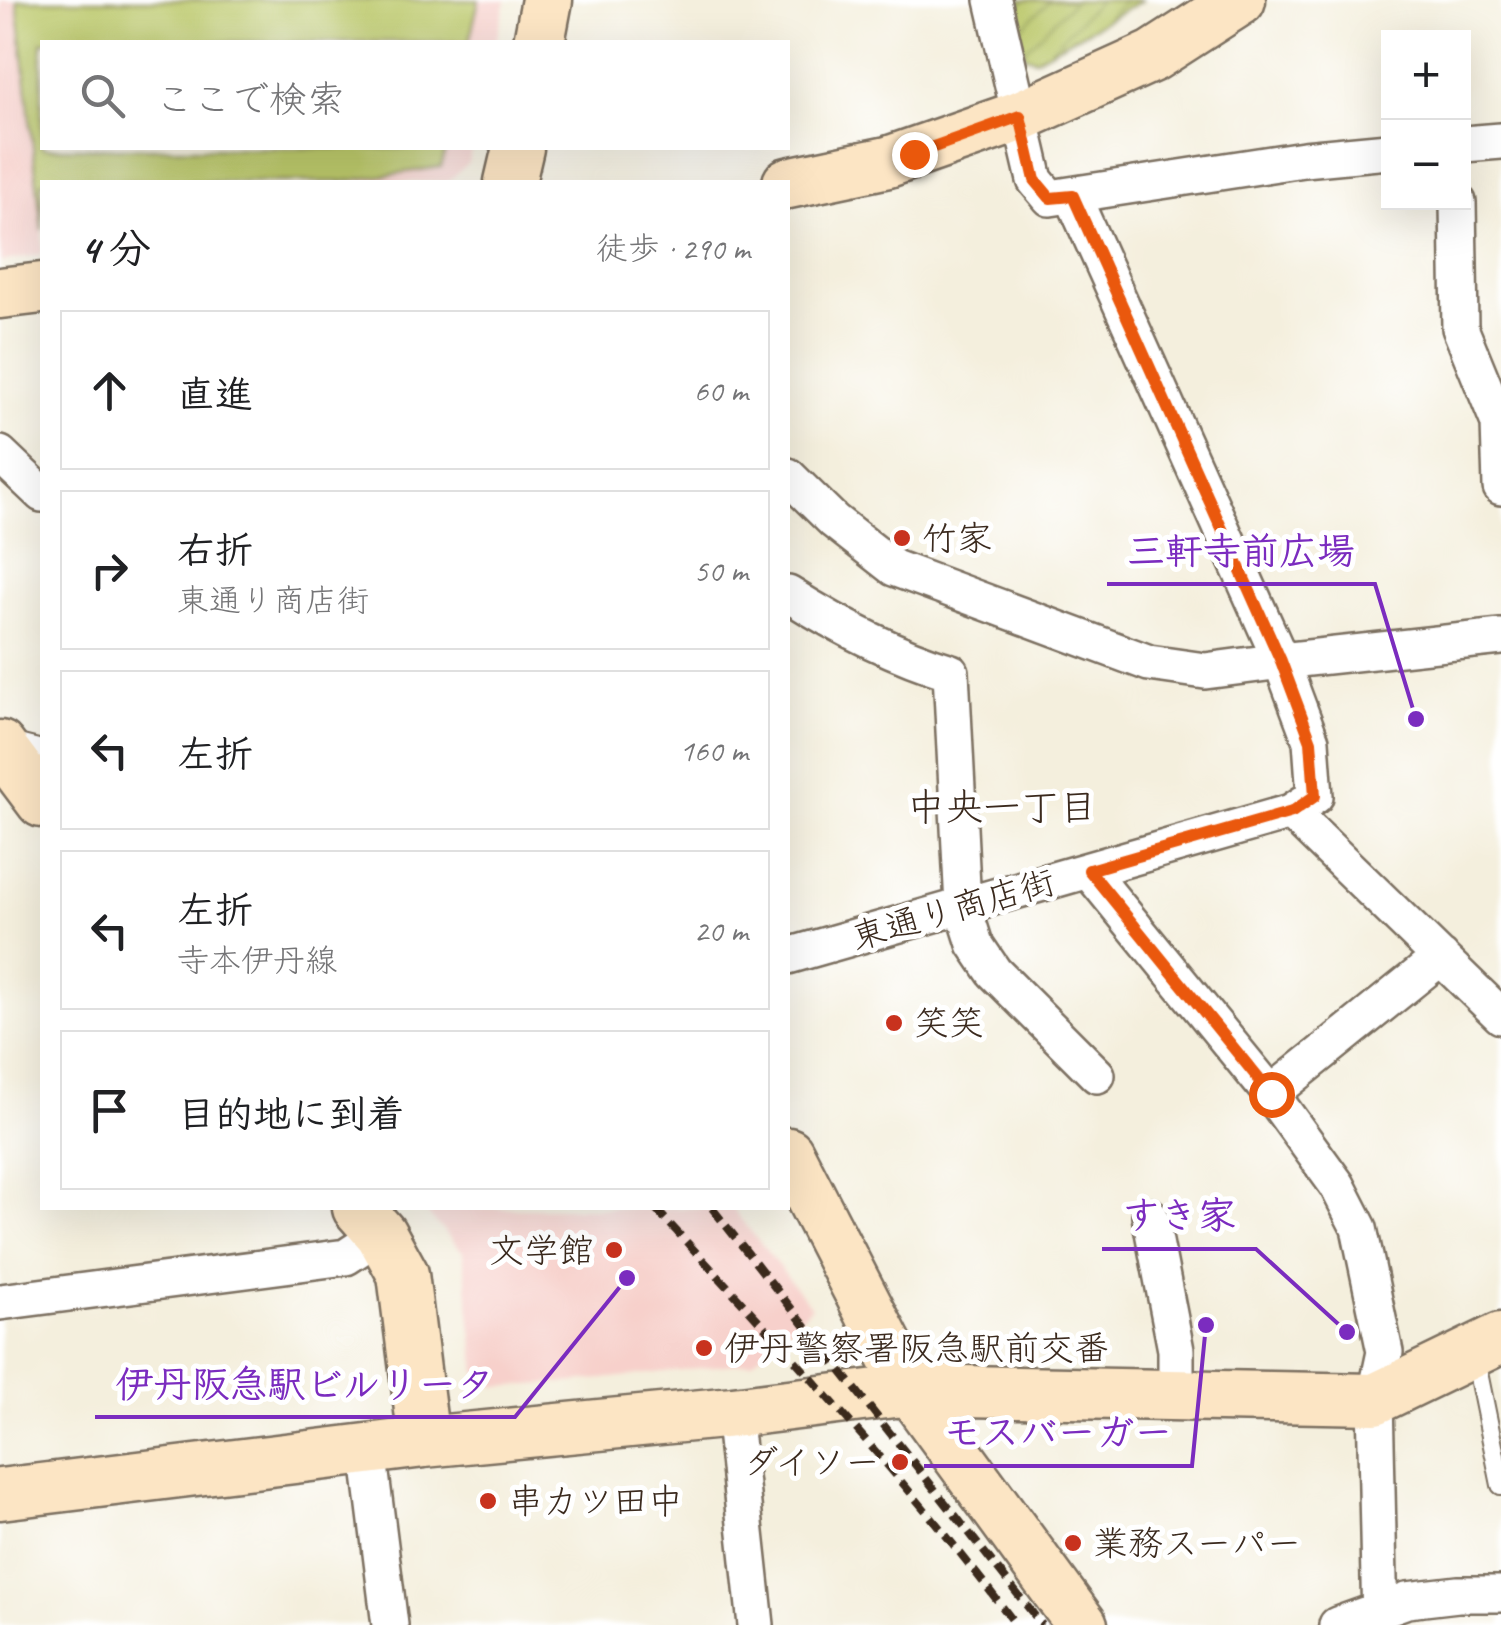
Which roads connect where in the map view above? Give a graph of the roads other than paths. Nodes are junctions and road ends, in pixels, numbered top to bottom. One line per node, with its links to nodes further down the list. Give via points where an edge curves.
1 (547, 0): 4 (street)
2 (993, 0): 5 (street)
3 (1240, 0): 5 (street, via 1153,56)
4 (539, 40)
5 (1020, 116): 11 (street, via 888,162); 12 (street, via 1035,180 1050,198)
6 (1501, 141): 7 (street)
7 (1471, 143)
8 (518, 150): 10 (street)
9 (1381, 152): 12 (street)
10 (510, 180)
11 (790, 183)
12 (1073, 196): 22 (street)
13 (1458, 210): 18 (street, via 1460,328 1499,422)
14 (40, 288): 15 (street)
15 (0, 293)
16 (0, 454): 19 (street)
17 (790, 478): 22 (street, via 894,568 1148,663 1205,671)
18 (1501, 487)
19 (40, 492)
20 (790, 595): 30 (street, via 903,658 951,672)
21 (1501, 637): 22 (street)
22 (1281, 661): 28 (street, via 1311,741 1315,796)
23 (0, 736): 25 (lane)
24 (0, 746): 26 (lane); 27 (street)
25 (40, 750)
26 (40, 764)
27 (40, 799)
28 (1292, 812): 29 (street, 東通り商店街); 32 (street)
29 (1089, 870): 30 (street, 東通り商店街); 35 (street)
30 (962, 906): 31 (street, 東通り商店街); 34 (street, via 994,972)
31 (790, 955)
32 (1442, 957): 33 (street); 35 (street)
33 (1501, 1016)
34 (1097, 1075)
35 (1271, 1094): 43 (street, via 1337,1185 1359,1228 1385,1352)
36 (790, 1157): 41 (street)
37 (1150, 1216): 42 (street, via 1176,1350)
38 (369, 1221): 39 (street, via 346,1257); 45 (street, via 395,1254 408,1294)
39 (0, 1302)
40 (1487, 1345): 43 (street); 47 (lane)
41 (910, 1390): 42 (street); 44 (street); 53 (street)
42 (1176, 1394): 43 (street)
43 (1375, 1399): 50 (street)
44 (734, 1412): 45 (street); 52 (street)
45 (424, 1442): 46 (street)
46 (368, 1450): 48 (street); 51 (street)
47 (1501, 1485)
48 (0, 1494)
49 (1501, 1594): 50 (street, via 1407,1600)
50 (1380, 1617): 54 (street)
51 (390, 1625)
52 (756, 1625)
53 (1082, 1625)
54 (1337, 1625)

